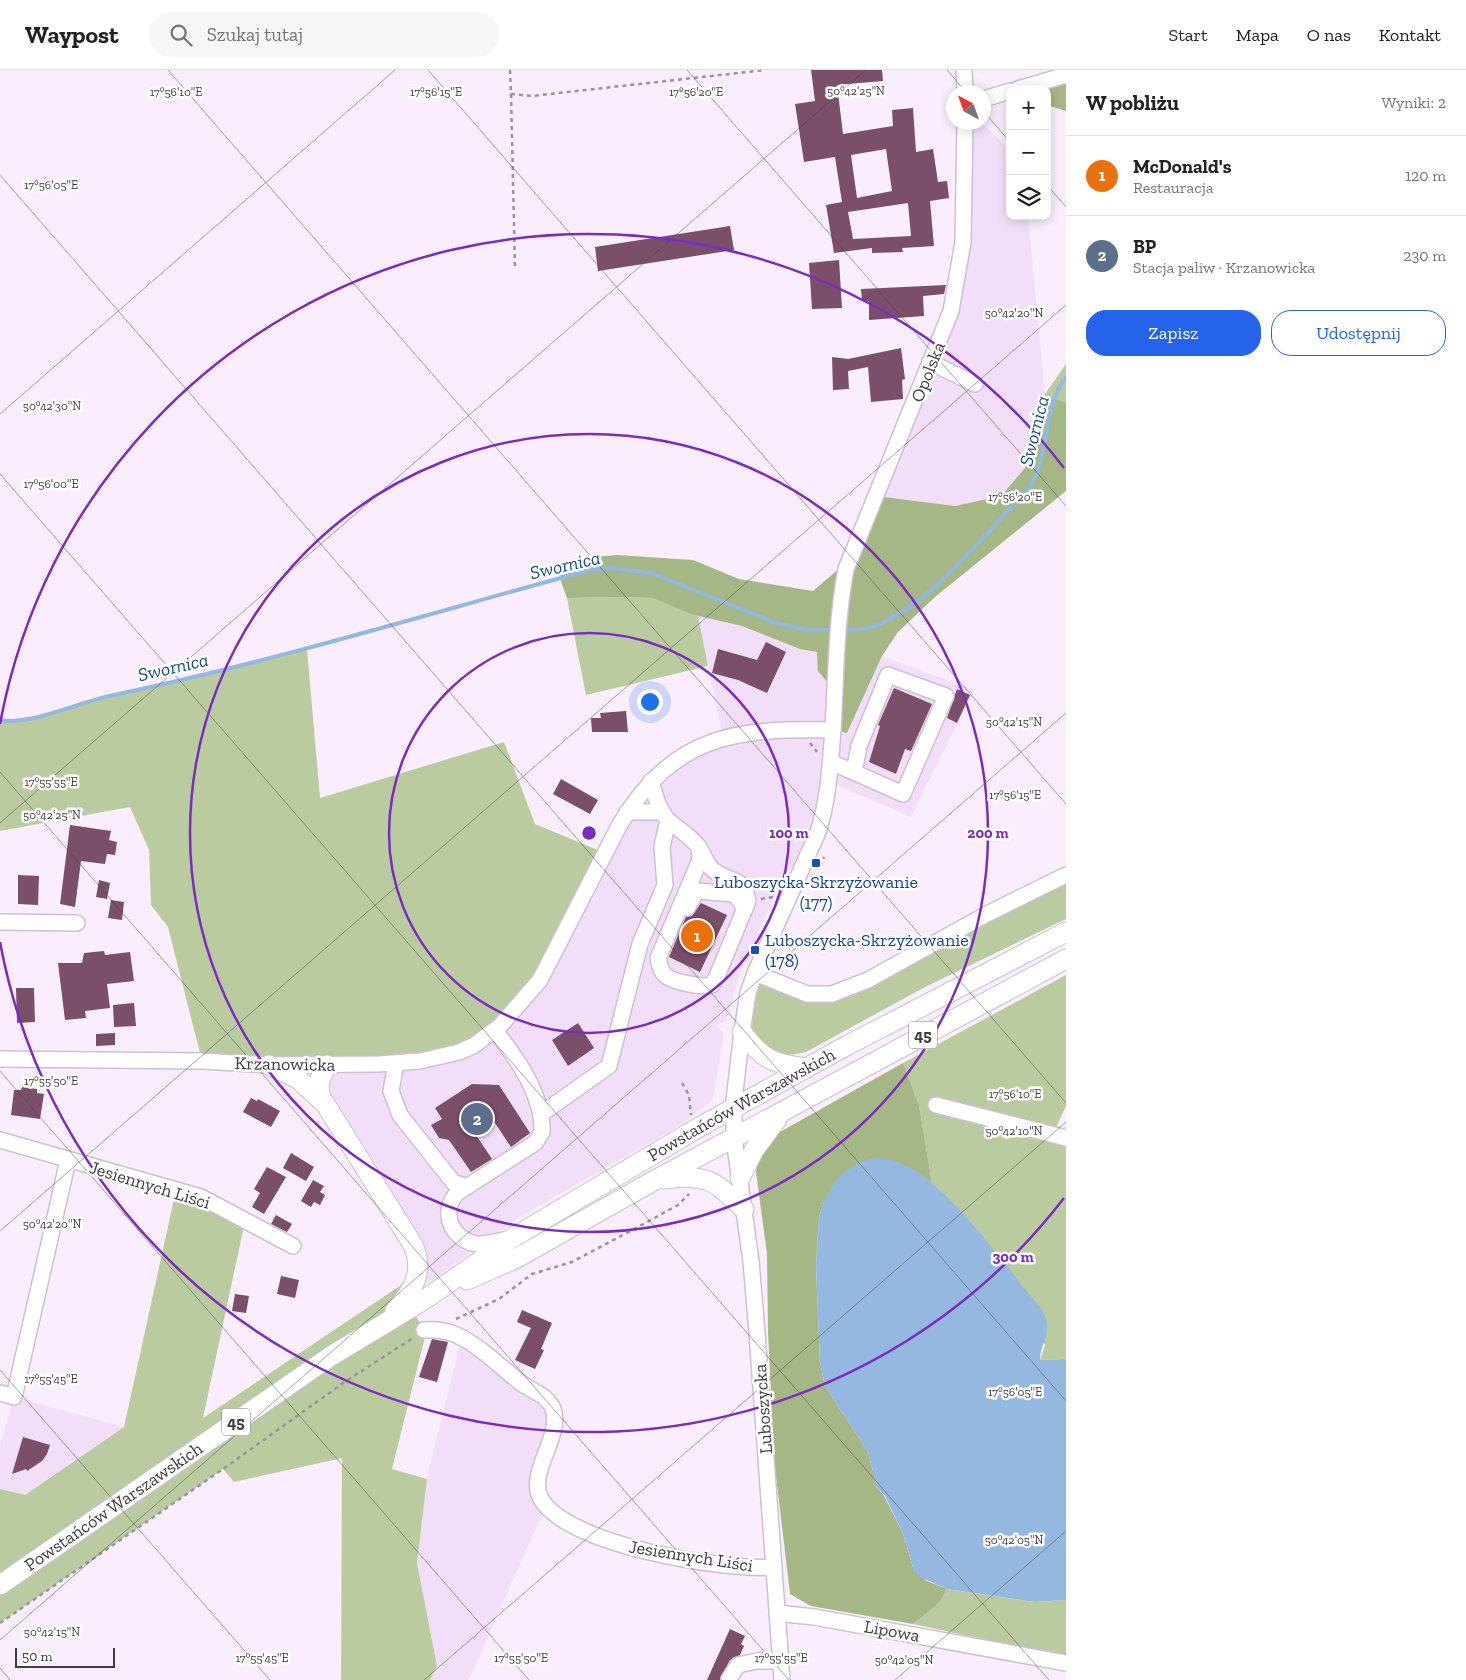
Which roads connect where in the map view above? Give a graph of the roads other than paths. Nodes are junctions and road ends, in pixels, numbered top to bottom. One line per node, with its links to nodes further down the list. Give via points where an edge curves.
1 (964, 70): 3 (street)
2 (1066, 75): 4 (street)
3 (964, 85)
4 (1032, 85)
5 (1006, 92): 6 (street)
6 (991, 97)
7 (965, 130): 8 (street, Opolska, via 963,242 951,311)
8 (932, 362): 9 (street); 10 (street, Opolska, via 849,560 840,610)
9 (975, 384)
10 (832, 730): 11 (street, Opolska); 13 (street, Krzanowicka, via 771,729 731,735 685,755)
11 (825, 758): 12 (street); 25 (street, Opolska, via 828,797 818,832)
12 (854, 772): 12 (street, via 903,794 946,696 888,675 859,746)
13 (652, 782): 14 (street, Krzanowicka); 15 (street)
14 (627, 812): 15 (street); 26 (street, Krzanowicka, via 540,980)
15 (665, 816): 16 (street); 36 (street, via 662,847 665,885 640,944 609,1066)
16 (699, 847): 17 (street); 19 (street, via 700,860)
17 (712, 870): 19 (street); 20 (street, via 742,884 747,892)
18 (1066, 876): 25 (street, via 979,918 868,980 840,991 807,994)
19 (694, 885): 20 (street, via 735,894); 20 (street, via 658,958 667,977 704,987 712,985)
20 (745, 909)
21 (0, 922): 22 (street)
22 (76, 923)
23 (1066, 932): 32 (main road, Powstańców Warszawskich / 45)
24 (1066, 959): 37 (main road, Powstańców Warszawskich / 45)
25 (755, 973): 27 (street, Luboszycka, via 748,993)
26 (495, 1031): 29 (street, Krzanowicka, via 459,1052); 36 (street, via 523,1070)
27 (742, 1032): 32 (main road, via 757,1052 772,1062); 35 (street, Luboszycka)
28 (0, 1059): 30 (street, Krzanowicka, via 202,1061)
29 (396, 1063): 31 (street, Krzanowicka); 44 (street, via 391,1091 400,1115 453,1182)
30 (269, 1065): 31 (street, Krzanowicka); 33 (main road, via 298,1078)
31 (327, 1065): 33 (main road, via 318,1086)
32 (807, 1068): 35 (main road, Powstańców Warszawskich / 45)
33 (323, 1102): 49 (main road, via 413,1245 418,1259 419,1274 413,1289)
34 (936, 1105): 39 (street)
35 (734, 1109): 38 (street, Luboszycka); 46 (main road, Powstańców Warszawskich / 45)
36 (541, 1114): 44 (street, via 540,1138)
37 (781, 1114): 38 (main road, Powstańców Warszawskich / 45); 42 (main road, via 754,1150)
38 (734, 1138): 42 (street, Luboszycka); 43 (main road, Powstańców Warszawskich / 45)
39 (1066, 1138)
40 (0, 1140): 41 (street, Jesiennych Liści)
41 (68, 1160): 47 (street, Jesiennych Liści, via 201,1197); 51 (street)
42 (740, 1178): 45 (street, Luboszycka)
43 (654, 1180): 45 (main road, via 707,1179); 48 (main road, Powstańców Warszawskich / 45, via 517,1258)
44 (467, 1187): 46 (street, via 457,1193 449,1205 448,1220 454,1230 474,1243)
45 (744, 1208): 52 (street, Luboszycka, via 757,1333)
46 (514, 1237): 48 (main road, Powstańców Warszawskich / 45)
47 (293, 1246)
48 (427, 1298): 49 (main road, Powstańców Warszawskich / 45)
49 (386, 1321): 53 (main road, Powstańców Warszawskich / 45)
50 (432, 1329): 52 (street, Jesiennych Liści, via 456,1334 545,1398 553,1408 555,1421 539,1478 540,1496 560,1518 628,1547 661,1555 752,1568)
51 (7, 1395)
52 (774, 1567): 54 (street, Luboszycka)
53 (0, 1585)
54 (777, 1613): 55 (street, Luboszycka); 56 (street, Lipowa)
55 (781, 1661): 57 (street, via 738,1665); 58 (street, Luboszycka)
56 (1066, 1663)
57 (729, 1679)
58 (782, 1680)

